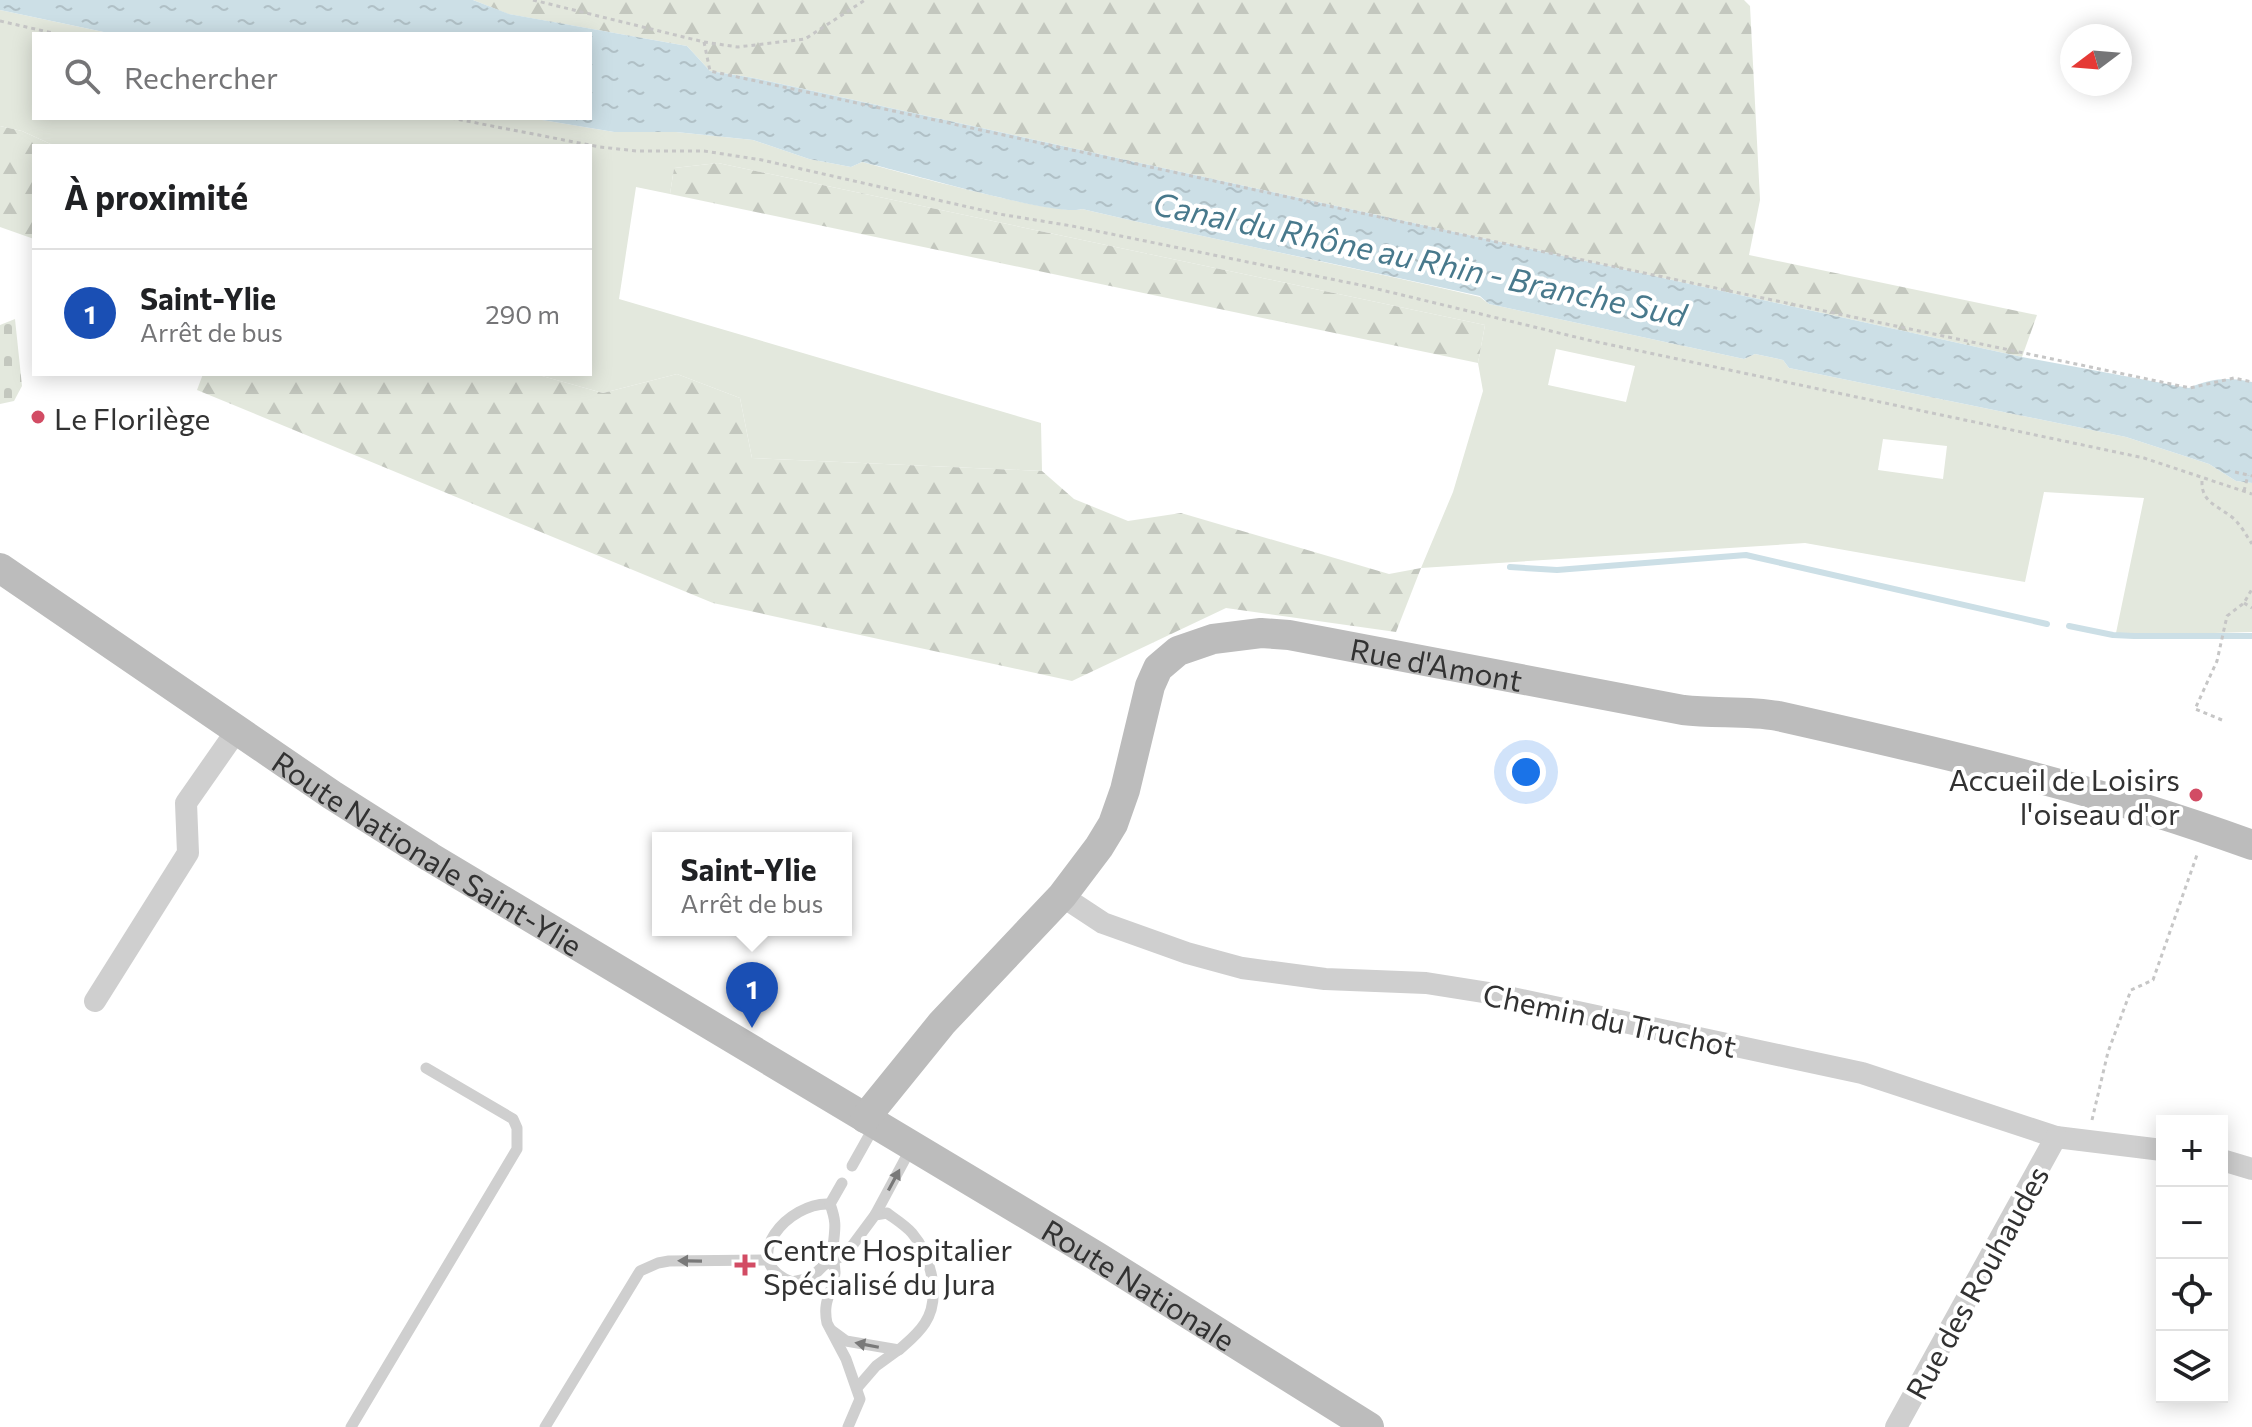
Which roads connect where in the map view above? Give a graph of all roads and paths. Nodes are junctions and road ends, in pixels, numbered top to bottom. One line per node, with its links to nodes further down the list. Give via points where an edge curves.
1 (533, 0): 5 (path)
2 (865, 0): 5 (path, via 805,39 738,47)
3 (0, 21): 4 (path)
4 (48, 32)
5 (704, 42): 9 (path, via 710,71 2190,388 2234,378)
6 (460, 120): 7 (path)
7 (583, 144)
8 (592, 146): 12 (path, via 704,151 762,160 2144,458)
9 (2252, 382)
10 (2235, 472): 11 (path)
11 (2250, 476): 13 (path)
12 (2203, 479): 13 (path); 15 (path, via 2205,496 2233,518)
13 (2243, 493): 14 (path)
14 (2252, 494)
15 (2252, 544)
16 (4, 579): 21 (street, Route Nationale Saint-Ylie)
17 (2252, 589): 18 (path)
18 (2244, 603): 19 (path); 20 (path, via 2227,616 2223,640 2195,709)
19 (2252, 608)
20 (2222, 720)
21 (237, 730): 25 (street, via 186,803 188,853); 27 (street, Route Nationale Saint-Ylie, via 430,857)
22 (2201, 826): 23 (street, Rue d'Amont); 24 (street, Rue d'Amont, via 2039,777 1778,716 1683,710 1329,642 1237,634 1194,644 1158,668 1113,824); 28 (path, via 2192,850 2198,852 2153,980 2131,990 2108,1052)
23 (2252, 845)
24 (1062, 896): 27 (street, Rue d'Amont, via 942,1023); 29 (street, Chemin du Truchot, via 1103,923 1242,968 1489,993 1862,1073)
25 (95, 1001)
26 (426, 1068): 43 (lane, via 513,1119 517,1149)
27 (870, 1121): 30 (street, Route Nationale); 33 (lane)
28 (2090, 1129)
29 (2056, 1137): 31 (street, Chemin du Truchot); 47 (street, Rue des Rouhaudes)
30 (912, 1146): 37 (lane, one-way to 30); 46 (street, Route Nationale)
31 (2156, 1149)
32 (2228, 1162): 34 (street)
33 (852, 1166)
34 (2252, 1169)
35 (842, 1183): 36 (lane)
36 (830, 1204): 38 (lane, via 806,1207 782,1224 770,1243); 39 (lane, via 837,1232)
37 (875, 1215): 39 (lane, via 846,1254); 41 (lane, via 887,1213 912,1233 932,1281 927,1320)
38 (768, 1260): 39 (lane, via 774,1271 792,1282 811,1278); 44 (lane, one-way to 44, via 669,1261 640,1271)
39 (834, 1261): 40 (lane, via 825,1314)
40 (831, 1330): 41 (lane, one-way to 40, via 846,1341); 42 (lane)
41 (899, 1350): 42 (lane)
42 (857, 1388): 45 (lane, via 860,1399)
43 (351, 1427)
44 (545, 1427)
45 (848, 1427)
46 (1369, 1427)
47 (1896, 1427)

